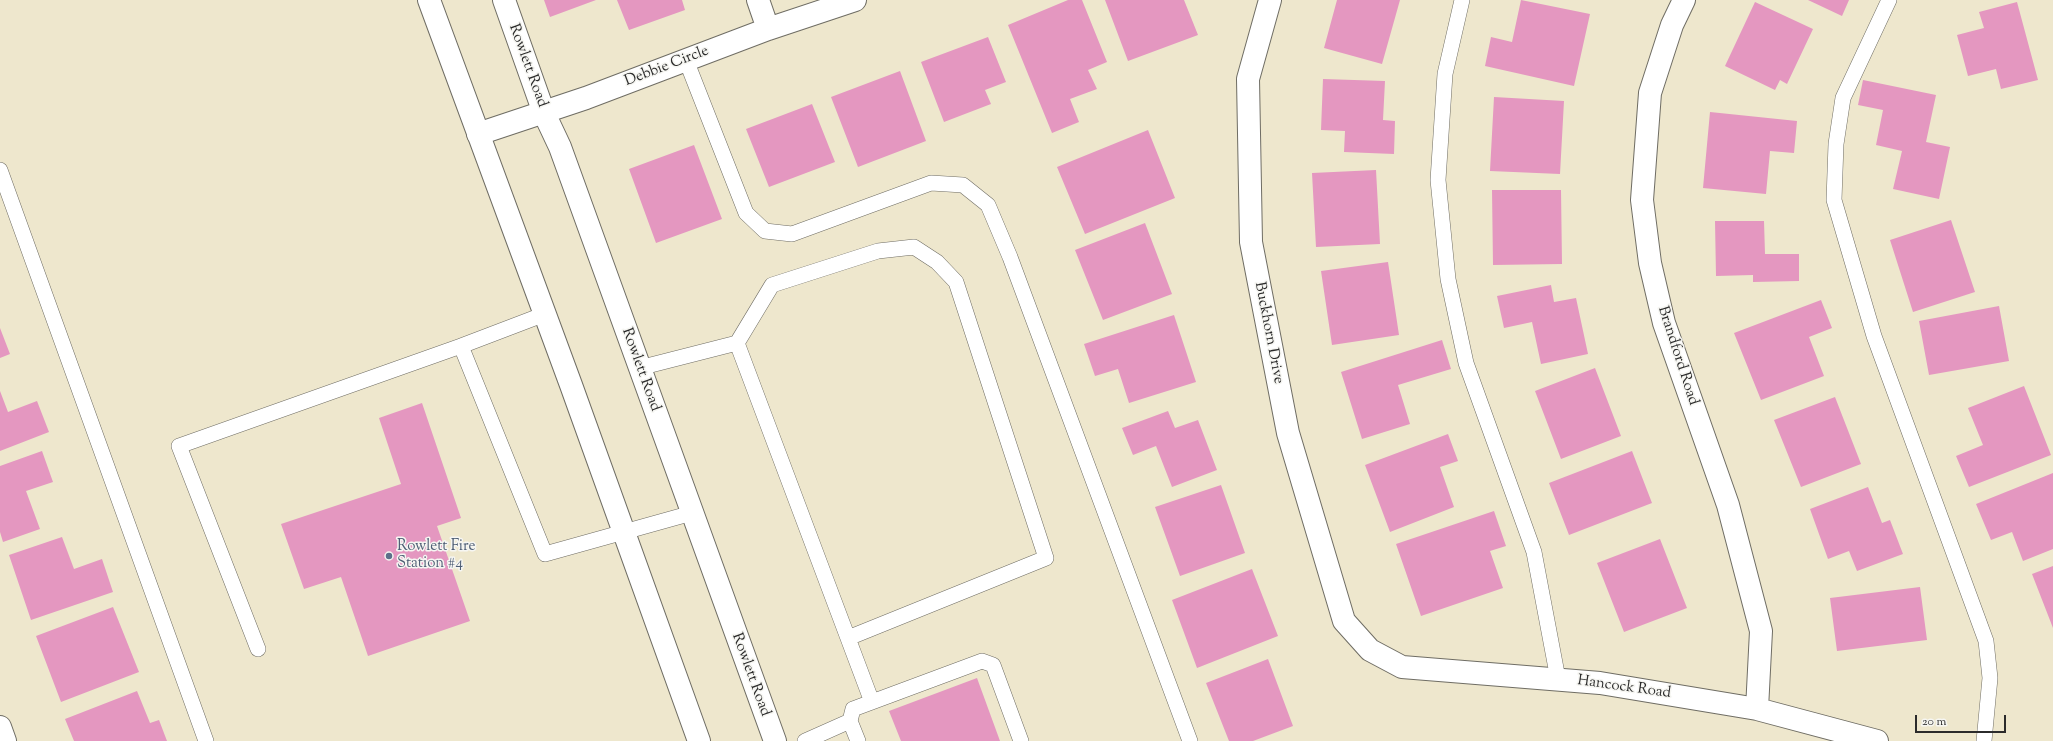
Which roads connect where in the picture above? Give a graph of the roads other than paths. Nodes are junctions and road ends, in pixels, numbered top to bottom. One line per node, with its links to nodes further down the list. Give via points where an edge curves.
1 (429, 0): 12 (street)
2 (504, 0): 11 (street, Rowlett Road)
3 (758, 0): 9 (street)
4 (855, 0): 9 (street, Debbie Circle)
5 (1270, 0): 22 (street, Buckhorn Drive, via 1248,79 1251,242 1288,433 1344,621)
6 (1462, 0): 23 (lane, via 1445,74 1438,180 1448,279 1466,362 1534,552)
7 (1684, 0): 25 (street, Brandford Road, via 1672,25 1650,93 1642,200 1650,264 1664,323 1728,505 1761,631)
8 (1889, 0): 37 (lane, via 1843,98 1836,144 1834,200 1874,336 1986,641 1990,678)
9 (768, 29): 10 (street, Debbie Circle)
10 (686, 60): 11 (street, Debbie Circle); 35 (lane, via 746,213 765,231 792,234 931,183 963,185 988,205 1010,257)
11 (544, 113): 12 (street, Debbie Circle); 17 (street, Rowlett Road, via 560,147)
12 (478, 134): 14 (street)
13 (0, 170): 29 (lane)
14 (545, 314): 16 (lane); 19 (street)
15 (737, 343): 17 (lane); 20 (lane); 20 (lane, via 772,285 878,251 914,247 938,262 956,282 1046,558)
16 (461, 346): 19 (lane, via 545,554); 21 (lane, via 179,446)
17 (639, 368): 18 (street, Rowlett Road)
18 (692, 513): 19 (lane); 31 (street, Rowlett Road)
19 (624, 532): 30 (street)
20 (848, 638): 24 (lane)
21 (258, 649)
22 (1370, 650): 23 (street, Hancock Road, via 1402,667)
23 (1558, 680): 25 (street, Hancock Road, via 1600,683)
24 (872, 702): 26 (lane, via 853,709); 34 (lane, via 982,661 992,665)
25 (1757, 709): 36 (street, Hancock Road)
26 (850, 720): 32 (lane); 33 (lane)
27 (0, 727): 28 (street)
28 (5, 741)
29 (206, 741)
30 (699, 741)
31 (775, 741)
32 (805, 741)
33 (858, 741)
34 (1021, 741)
35 (1190, 741)
36 (1877, 741)
37 (1984, 741)

